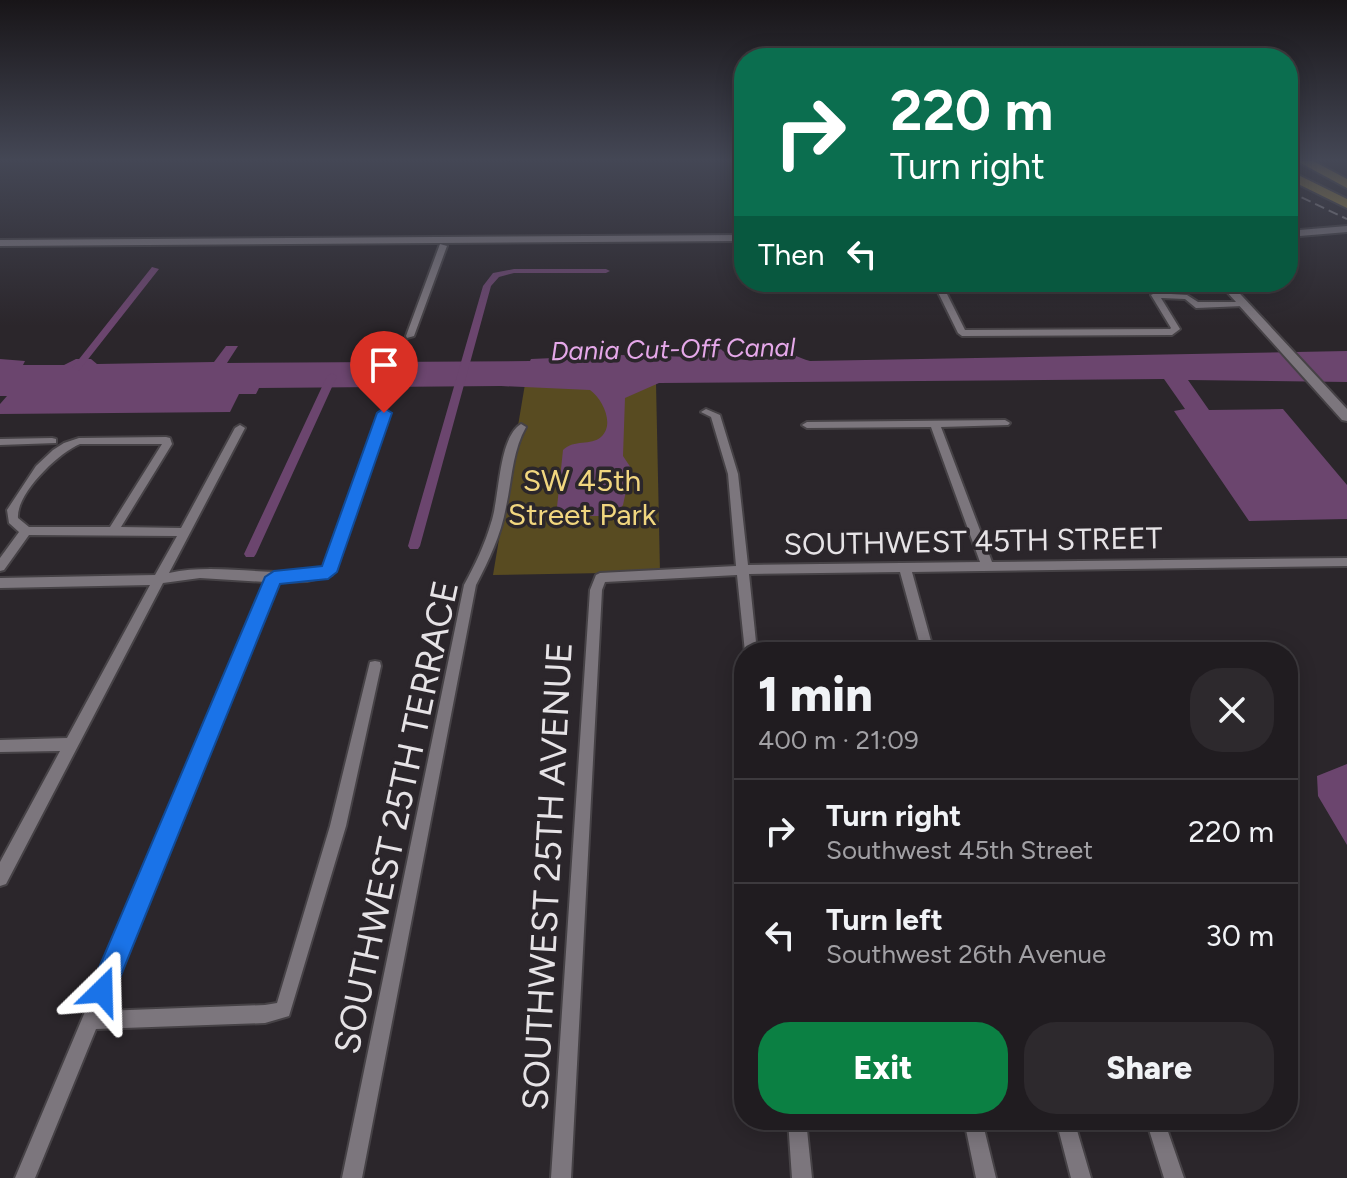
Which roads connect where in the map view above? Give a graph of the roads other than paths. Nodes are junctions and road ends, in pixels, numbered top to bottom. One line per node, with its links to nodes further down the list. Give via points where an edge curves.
1 (1345, 229): 2 (street)
2 (1298, 233)
3 (632, 239): 4 (street); 5 (street); 8 (street)
4 (386, 241): 7 (street); 9 (street)
5 (734, 241)
6 (734, 241): 8 (street)
7 (0, 243)
8 (614, 244): 10 (street)
9 (361, 246): 10 (street); 11 (street)
10 (443, 246): 15 (street)
11 (0, 250)
12 (942, 292): 14 (street, via 962,333 1172,332 1176,329 1155,295 1187,297 1196,305)
13 (1232, 292): 14 (street)
14 (1243, 304): 18 (street)
15 (410, 336)
16 (706, 412): 34 (street, via 715,415 731,464)
17 (384, 413): 35 (street, via 328,572)
18 (1347, 417)
19 (1005, 423): 21 (street)
20 (807, 425): 21 (street)
21 (935, 425): 32 (street)
22 (521, 427): 51 (street, SOUTHWEST 25TH TERRACE, via 514,437 499,515 470,585)
23 (240, 428): 29 (street)
24 (52, 441): 25 (street)
25 (5, 442): 26 (street)
26 (0, 455)
27 (114, 530): 28 (street); 28 (street, via 166,440 79,441 60,448 44,462 12,510 13,520); 29 (street)
28 (26, 531): 31 (street)
29 (184, 532): 37 (street)
30 (1347, 562): 32 (street, SOUTHWEST 45TH STREET)
31 (0, 567)
32 (988, 567): 33 (street, SOUTHWEST 45TH STREET)
33 (905, 568): 34 (street, SOUTHWEST 45TH STREET); 40 (street)
34 (743, 570): 36 (street, SOUTHWEST 45TH STREET); 39 (street)
35 (274, 577): 37 (street, via 178,574); 45 (street)
36 (600, 578): 52 (street, SOUTHWEST 25TH AVENUE)
37 (158, 580): 38 (street); 42 (street)
38 (0, 583)
39 (750, 642)
40 (925, 642)
41 (375, 666): 45 (street, via 338,826 283,1010)
42 (72, 744): 43 (street); 44 (street)
43 (0, 746)
44 (0, 876)
45 (89, 1020): 50 (street)
46 (798, 1130): 53 (street)
47 (975, 1130): 54 (street)
48 (1068, 1130): 55 (street)
49 (1158, 1130): 56 (street)
50 (25, 1178)
51 (352, 1178)
52 (561, 1178)
53 (802, 1178)
54 (986, 1178)
55 (1081, 1178)
56 (1174, 1178)

